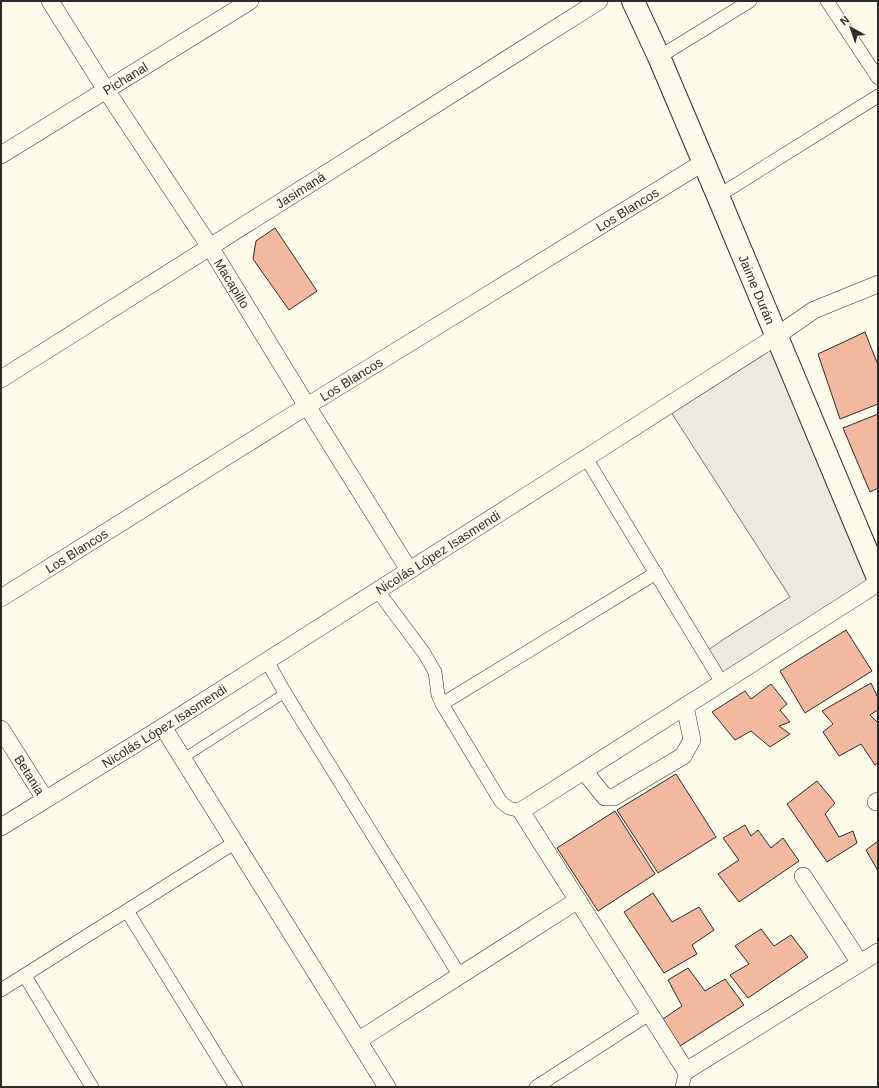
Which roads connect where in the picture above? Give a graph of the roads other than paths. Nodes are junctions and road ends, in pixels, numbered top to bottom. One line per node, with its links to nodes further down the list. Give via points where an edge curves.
1 (50, 1): 9 (street, Macapillo)
2 (250, 1): 9 (street, Pichanal)
3 (599, 1): 14 (street, Jasimaná)
4 (633, 1): 7 (street, Jaime Durán)
5 (750, 1): 7 (street)
6 (827, 1): 8 (street)
7 (659, 57): 12 (street, Jaime Durán)
8 (878, 78)
9 (106, 90): 11 (street, Pichanal); 14 (street, Macapillo)
10 (878, 96): 13 (street)
11 (1, 155)
12 (704, 162): 13 (street, Jaime Durán); 18 (street, Los Blancos)
13 (718, 196): 16 (street, Jaime Durán)
14 (210, 247): 17 (street, Jasimaná); 18 (street, Macapillo)
15 (878, 284): 16 (street, Nicolás López Isasmendi, via 814,310)
16 (776, 336): 19 (street, Nicolás López Isasmendi); 22 (street, Jaime Durán)
17 (1, 379)
18 (307, 406): 20 (street, Macapillo); 25 (street, Los Blancos)
19 (586, 458): 20 (street, Nicolás López Isasmendi); 21 (street)
20 (409, 570): 24 (street, Nicolás López Isasmendi)
21 (656, 573): 27 (street); 29 (street)
22 (878, 578)
23 (878, 583): 27 (street)
24 (377, 590): 26 (street, Nicolás López Isasmendi); 29 (street, via 435,672)
25 (1, 598)
26 (267, 661): 28 (street); 31 (street, Nicolás López Isasmendi)
27 (722, 683): 30 (street)
28 (285, 693): 33 (lane); 45 (street)
29 (442, 704): 36 (street, via 501,802 509,808)
30 (684, 706): 34 (street); 34 (street, via 692,740 683,756 614,797 606,797)
31 (163, 727): 33 (street); 35 (street, Nicolás López Isasmendi)
32 (1, 729): 35 (street, Betania)
33 (182, 759): 38 (street)
34 (584, 771): 36 (street)
35 (45, 799): 37 (street, Nicolás López Isasmendi)
36 (521, 811): 40 (street)
37 (1, 827)
38 (234, 842): 41 (street); 48 (street)
39 (803, 876): 43 (street)
40 (578, 900): 45 (street); 47 (street)
41 (127, 912): 44 (street); 51 (street)
42 (878, 952): 43 (street)
43 (860, 963): 49 (street)
44 (24, 976): 46 (street); 50 (street)
45 (460, 976): 48 (street)
46 (1, 990)
47 (649, 1014): 49 (street); 53 (street)
48 (359, 1040): 52 (street)
49 (684, 1079)
50 (92, 1087)
51 (236, 1087)
52 (387, 1087)
53 (537, 1087)

